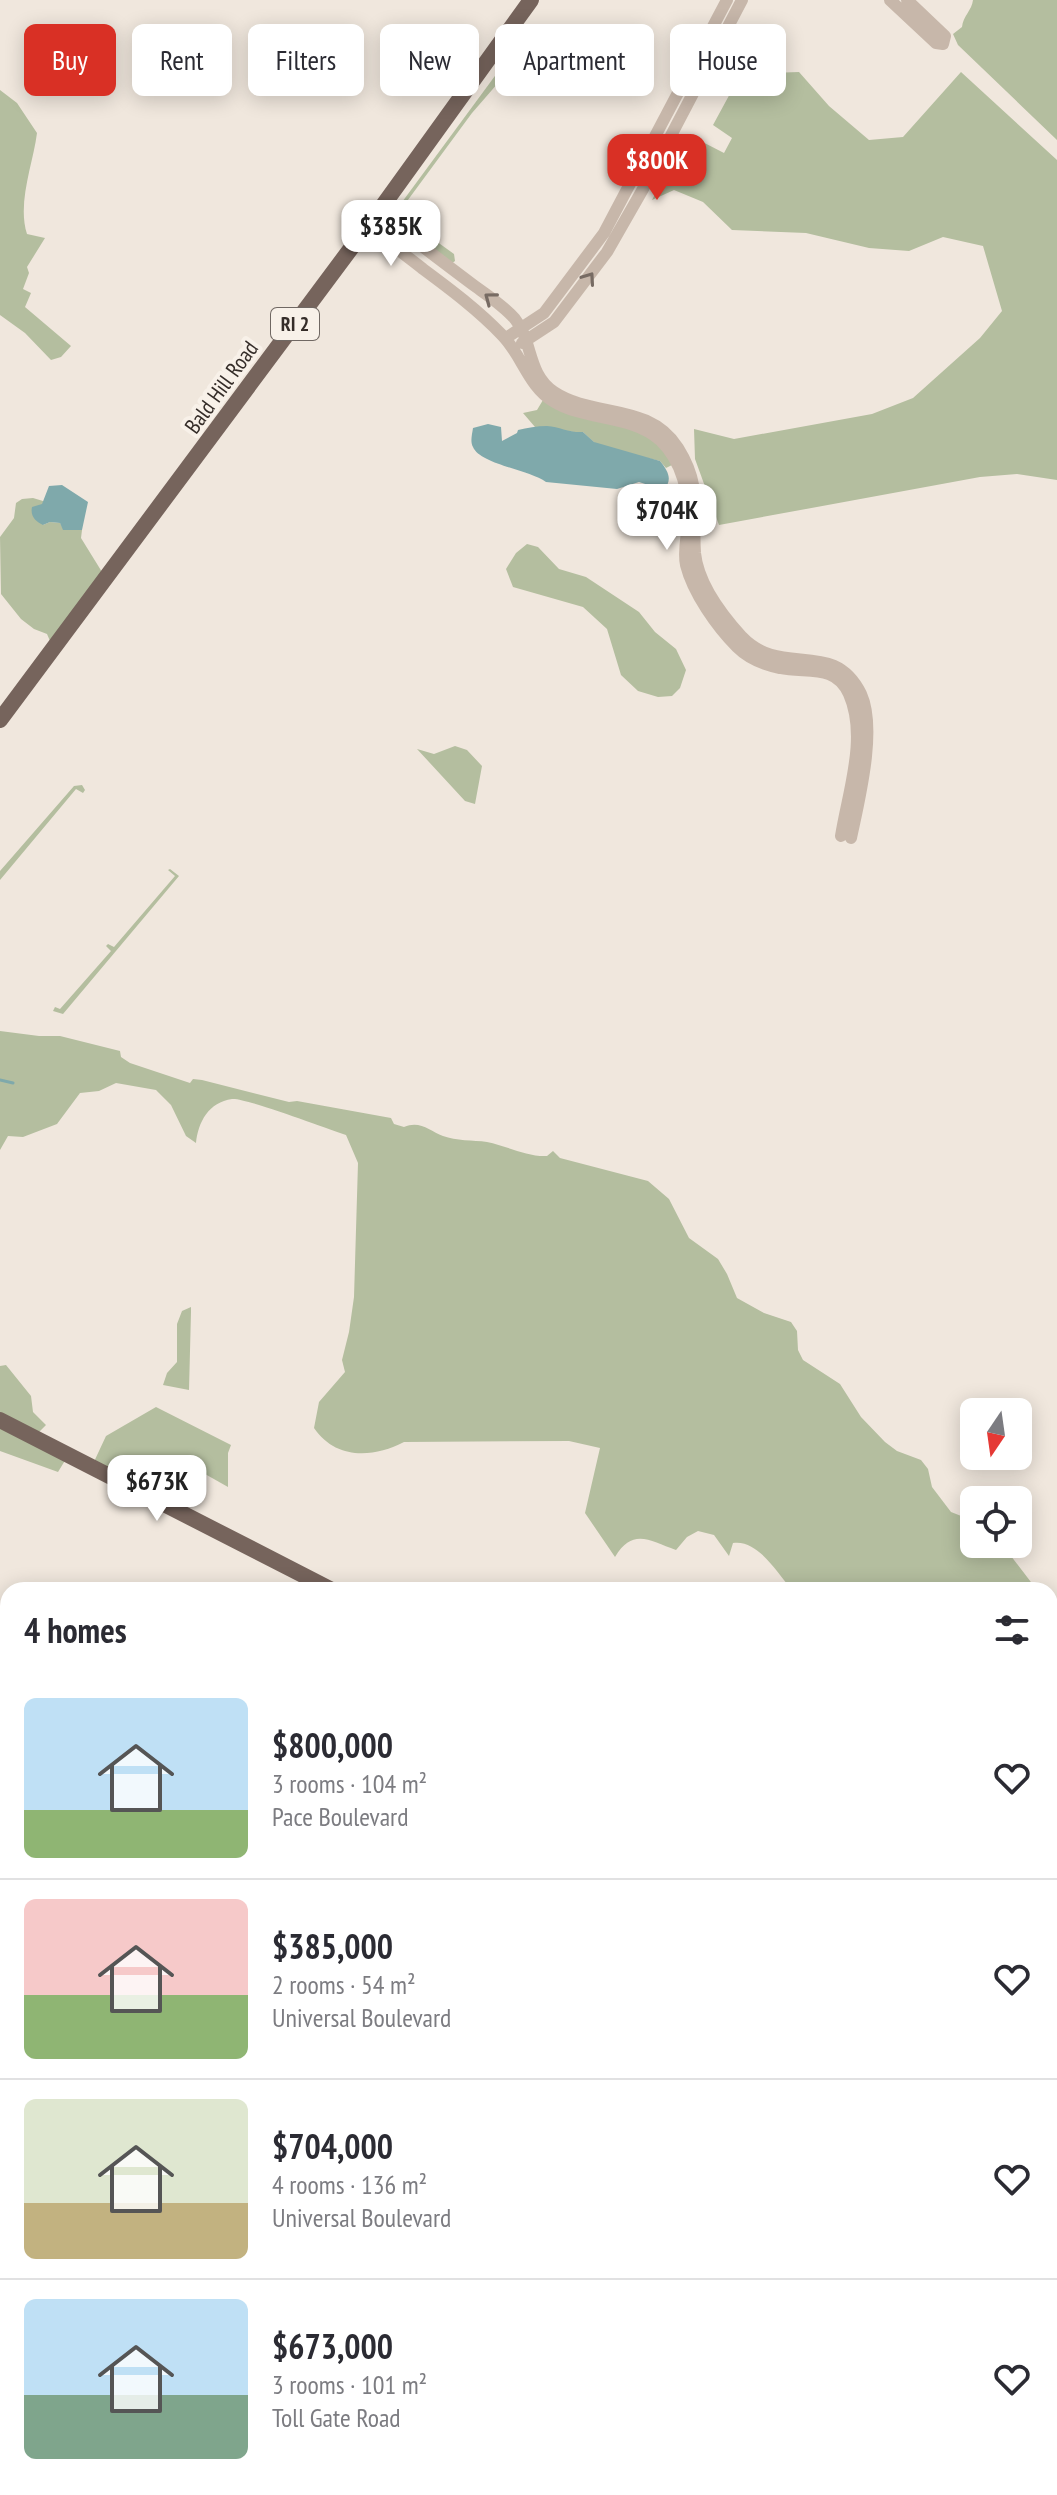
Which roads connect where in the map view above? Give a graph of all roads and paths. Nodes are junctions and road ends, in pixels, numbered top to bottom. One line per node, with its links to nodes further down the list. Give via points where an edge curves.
1 (531, 0): 6 (main road, Bald Hill Road / RI 2)
2 (727, 0): 7 (street, via 604,233)
3 (742, 0): 7 (street, one-way to 3, via 554,322 607,252)
4 (890, 0): 5 (street, via 943,44 945,36)
5 (907, 0)
6 (370, 220): 7 (street, one-way to 6, via 507,310 400,229); 8 (street, via 389,245); 9 (main road, Bald Hill Road / RI 2)
7 (524, 335): 8 (street); 8 (street, via 541,381 557,394 652,422 679,449 695,488 695,551 701,579 740,635 776,658 832,663 855,683 868,732 861,788 846,837 857,731 847,690 828,673 777,668 737,646 692,581 685,553 687,491 663,443 638,427 551,400 536,387)
8 (509, 343)
9 (0, 720)
10 (0, 1420): 11 (main road)
11 (316, 1582)

